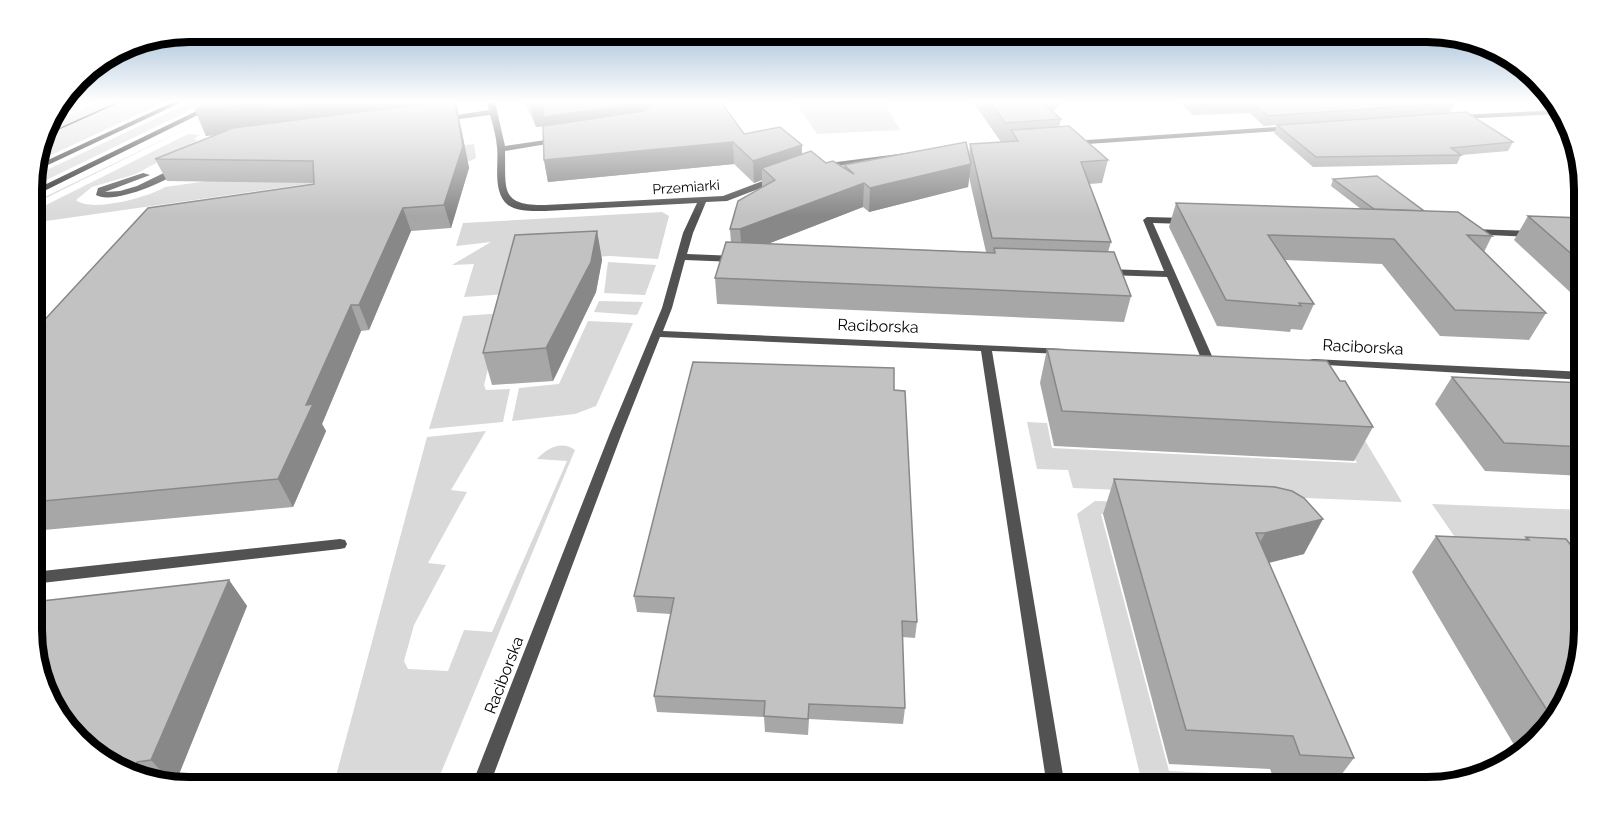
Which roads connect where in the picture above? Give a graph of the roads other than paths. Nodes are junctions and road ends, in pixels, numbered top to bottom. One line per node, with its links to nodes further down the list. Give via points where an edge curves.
1 (97, 140): 10 (main road)
2 (142, 140): 14 (main road)
3 (499, 140): 7 (street, Przemiarki)
4 (562, 140): 7 (street)
5 (1120, 140): 6 (street)
6 (1065, 144)
7 (501, 149): 15 (street, Przemiarki, via 506,196 516,206)
8 (924, 153): 11 (street)
9 (188, 164): 12 (street, via 148,184 100,195 110,185)
10 (44, 165)
11 (813, 168)
12 (146, 175)
13 (782, 177): 15 (street, Przemiarki, via 724,199)
14 (42, 189)
15 (703, 200): 19 (street)
16 (1194, 222): 22 (street, via 1147,220)
17 (1454, 231): 18 (street)
18 (1548, 234)
19 (681, 257): 20 (street); 23 (street, via 667,308)
20 (741, 259)
21 (1099, 271): 22 (street)
22 (1172, 274): 26 (street)
23 (655, 334): 24 (street, Raciborska); 31 (street, Raciborska)
24 (986, 348): 25 (street, Raciborska); 32 (street)
25 (1079, 352)
26 (1206, 356)
27 (1296, 361): 28 (street, Raciborska)
28 (1574, 375)
29 (340, 544): 30 (street)
30 (42, 577)
31 (484, 777)
32 (1054, 777)

